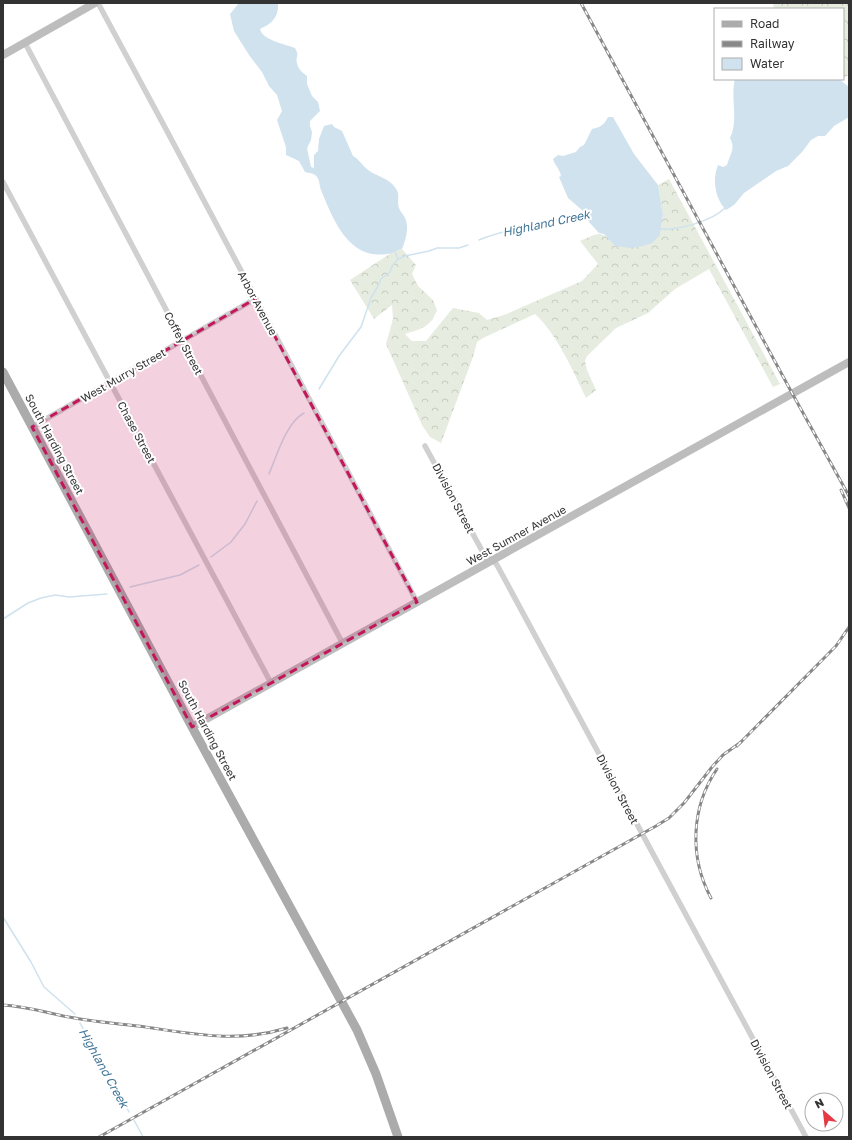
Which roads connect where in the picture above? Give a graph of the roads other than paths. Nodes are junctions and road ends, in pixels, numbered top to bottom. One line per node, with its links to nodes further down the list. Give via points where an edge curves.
1 (97, 3): 2 (street); 5 (street, Arbor Avenue)
2 (25, 43): 3 (street); 6 (street, Coffey Street)
3 (3, 55)
4 (3, 182): 9 (street, Chase Street)
5 (256, 299): 6 (street, West Murry Street); 13 (street, Arbor Avenue)
6 (183, 341): 9 (street, West Murry Street); 14 (street, Coffey Street)
7 (849, 362): 12 (street, West Sumner Avenue)
8 (3, 372): 10 (main road, South Harding Street)
9 (110, 382): 10 (street, West Murry Street); 15 (street, Chase Street)
10 (32, 427): 16 (main road, South Harding Street)
11 (425, 446): 12 (street, Division Street, via 486,558)
12 (493, 560): 13 (street, West Sumner Avenue); 18 (street, Division Street)
13 (417, 602): 14 (street, West Sumner Avenue)
14 (343, 644): 15 (street, West Sumner Avenue)
15 (271, 683): 16 (street, West Sumner Avenue)
16 (192, 727): 17 (main road, South Harding Street, via 357,1030)
17 (398, 1137)
18 (806, 1137)

